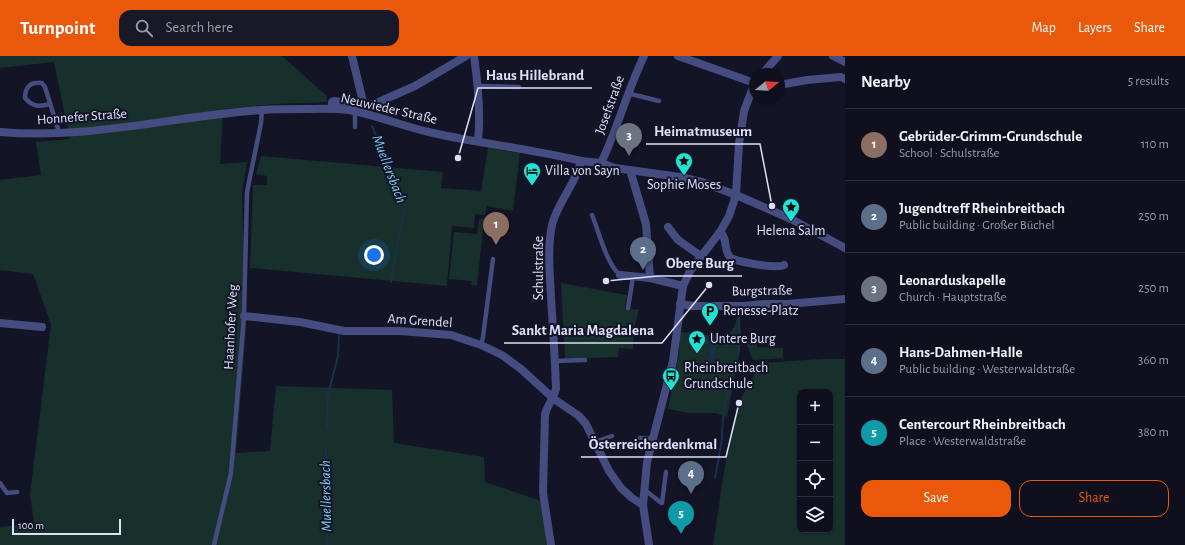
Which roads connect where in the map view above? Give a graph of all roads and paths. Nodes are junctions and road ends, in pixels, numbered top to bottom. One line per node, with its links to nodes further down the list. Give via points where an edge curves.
1 (352, 56): 19 (street)
2 (466, 56): 19 (street, via 415,86 372,106)
3 (474, 56): 13 (street)
4 (644, 56): 15 (street, Josefstraße)
5 (678, 56): 11 (street)
6 (778, 56): 9 (street)
7 (833, 56): 8 (street)
8 (845, 62)
9 (767, 68)
10 (845, 79): 12 (street, via 841,77)
11 (749, 82)
12 (785, 84)
13 (479, 86): 14 (lane); 27 (street)
14 (519, 87)
15 (627, 93): 17 (lane); 29 (street, Josefstraße)
16 (749, 98): 31 (street, via 744,111 739,144)
17 (659, 102)
18 (50, 104): 18 (lane, via 42,83 34,83 26,88 25,98 30,104); 26 (lane)
19 (364, 106): 20 (street, via 336,100 332,102)
20 (332, 108): 21 (street, Neuwieder Straße); 22 (street, Neuwieder Straße)
21 (262, 110): 23 (street, Neuwieder Straße); 46 (lane, Haanhofer Weg, via 247,192)
22 (355, 112): 24 (lane); 27 (street, Neuwieder Straße, via 433,133)
23 (166, 122): 26 (street, Honnefer Straße)
24 (355, 127)
25 (0, 132): 26 (street, Honnefer Straße)
26 (59, 132)
27 (478, 141): 28 (street, Neuwieder Straße)
28 (581, 161): 29 (street, Neuwieder Straße); 51 (street, Schulstraße, via 578,174 555,214 551,233 549,262)
29 (601, 163): 30 (street, Neuwieder Straße)
30 (632, 170): 31 (street, Neuwieder Straße, via 702,182); 41 (street, via 646,224)
31 (736, 195): 34 (street); 35 (street, Neuwieder Straße, via 792,217)
32 (592, 215): 39 (lane, via 610,262)
33 (668, 227): 36 (street, via 678,240)
34 (720, 232): 36 (street); 38 (street, via 724,236 728,255 732,259 765,266)
35 (845, 248)
36 (701, 256): 42 (street)
37 (493, 259): 49 (lane)
38 (784, 265)
39 (620, 275): 40 (street)
40 (633, 277): 41 (street); 45 (lane)
41 (650, 278): 42 (street)
42 (683, 286): 44 (street)
43 (845, 299): 44 (street, Burgstraße, via 788,304)
44 (680, 304): 55 (street, via 673,361)
45 (628, 308)
46 (244, 316): 49 (street, Am Grendel, via 300,322 344,331 400,331 451,335); 62 (lane, Haanhofer Weg, via 231,473)
47 (0, 323): 48 (street)
48 (42, 328)
49 (481, 345): 52 (street, Am Grendel, via 521,368)
50 (585, 360): 51 (lane)
51 (555, 361): 52 (street, Schulstraße)
52 (554, 399): 56 (street, Am Grendel, via 579,416); 63 (street, Schulstraße, via 547,407 544,432 543,493)
53 (612, 436): 56 (lane)
54 (640, 438): 55 (lane)
55 (653, 439): 59 (street, via 647,462)
56 (595, 442): 61 (street, Am Grendel, via 609,471 621,488)
57 (666, 472): 59 (lane, via 662,502)
58 (0, 483): 60 (lane, via 7,493)
59 (645, 490): 61 (street)
60 (17, 492)
61 (644, 505): 64 (street)
62 (214, 545)
63 (551, 545)
64 (649, 545)

